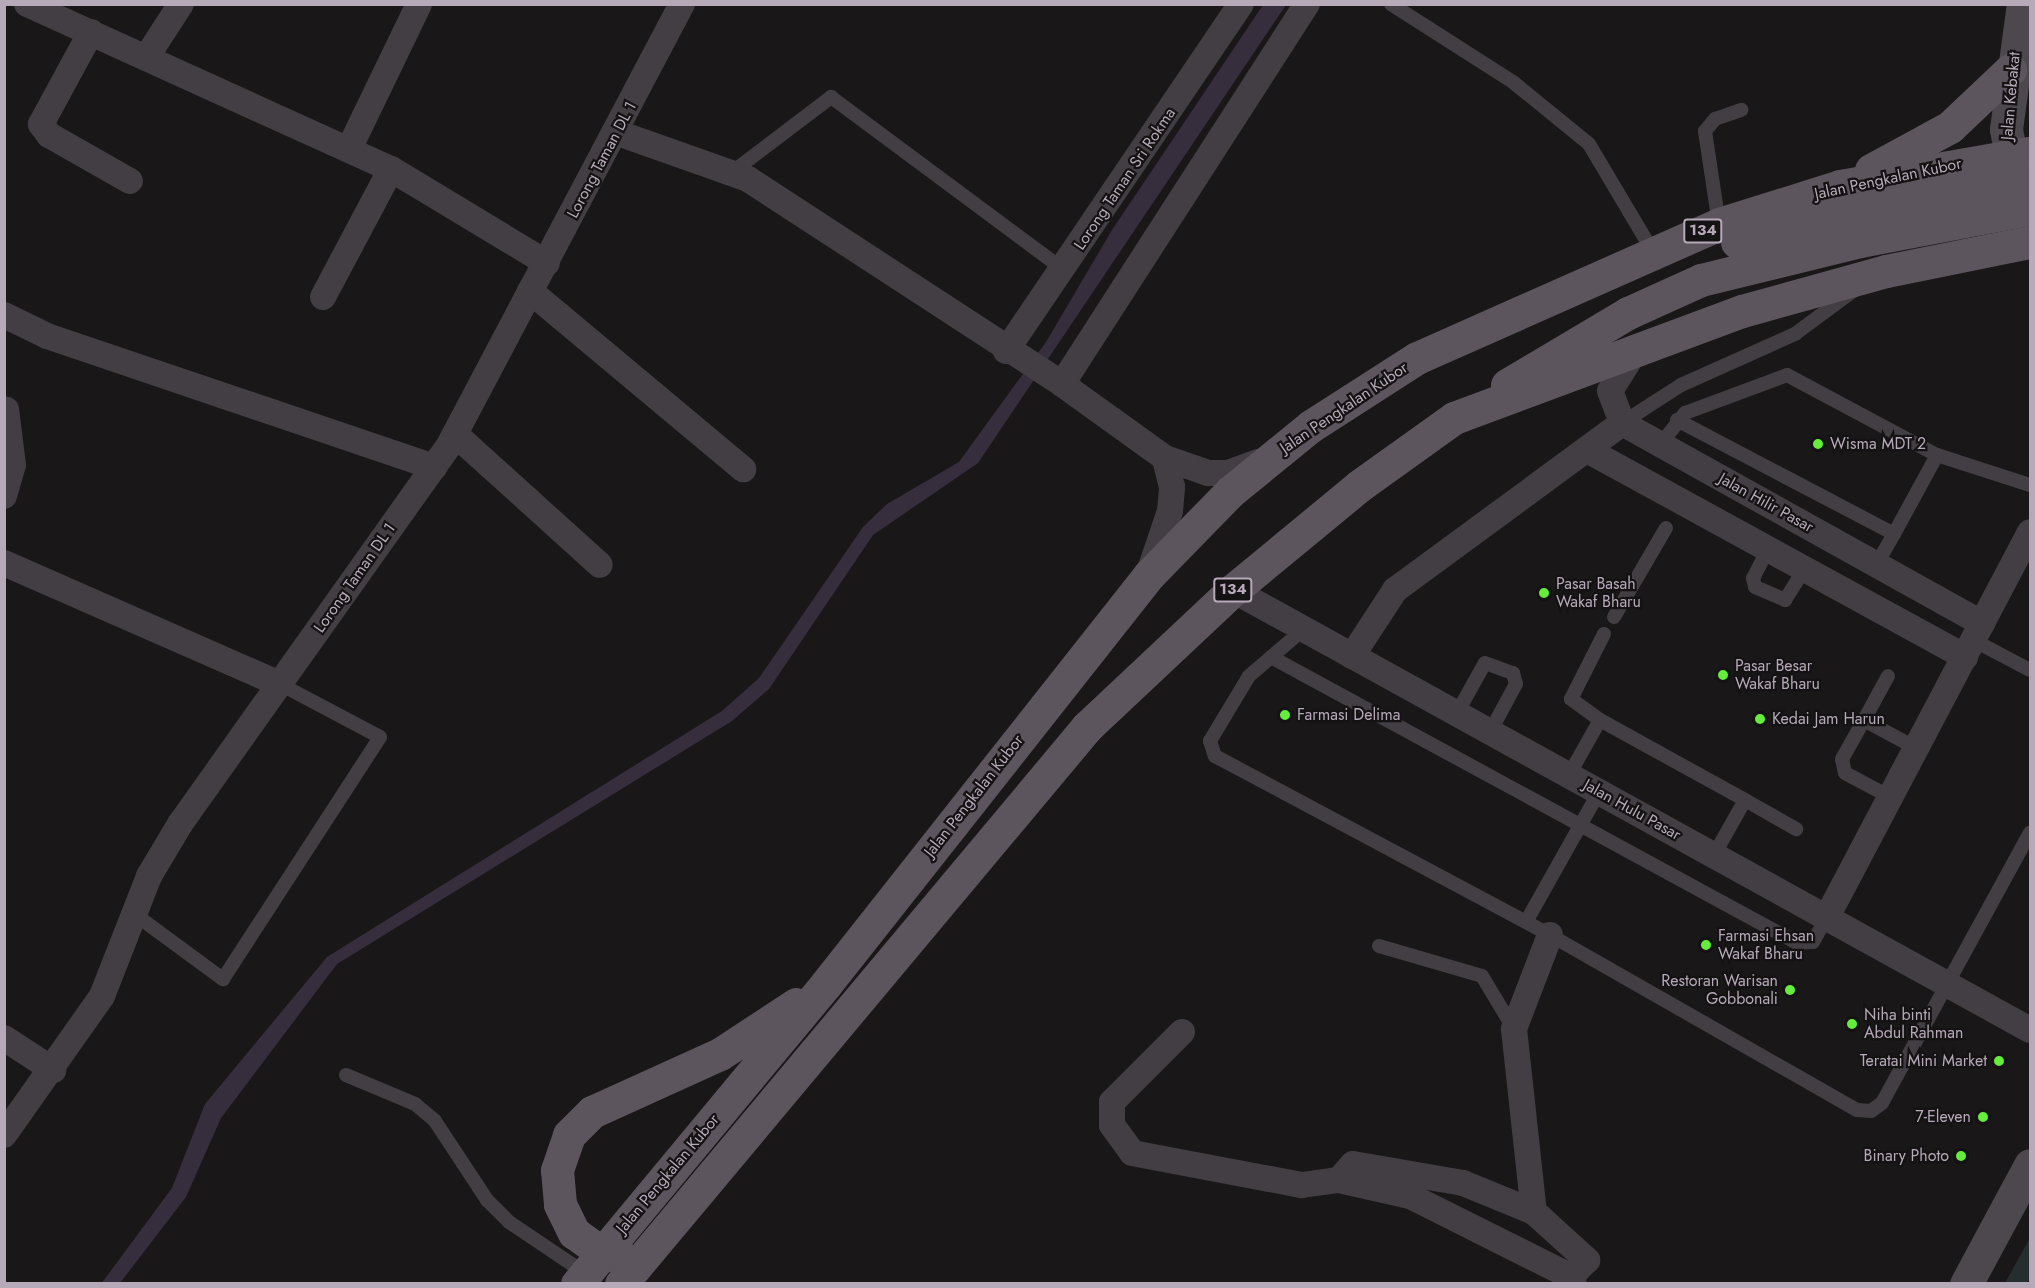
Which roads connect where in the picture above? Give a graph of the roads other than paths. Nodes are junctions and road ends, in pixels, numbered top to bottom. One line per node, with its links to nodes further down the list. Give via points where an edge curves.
1 (27, 4): 9 (street)
2 (181, 4): 10 (street)
3 (419, 4): 14 (street)
4 (682, 4): 13 (street, Lorong Taman DL 1)
5 (1241, 4): 27 (street, Lorong Taman Sri Rokma)
6 (1307, 4): 35 (street)
7 (1391, 4): 25 (lane, via 1513,82 1589,144)
8 (2023, 4): 11 (street, Jalan Kebakat)
9 (91, 32): 10 (street); 19 (street, via 41,124 48,135)
10 (146, 58): 14 (street)
11 (2010, 70): 15 (street, Jalan Kebakat); 21 (main road)
12 (1741, 110): 23 (lane, via 1715,119 1705,131)
13 (618, 133): 17 (street); 26 (street, Lorong Taman DL 1)
14 (350, 149): 16 (street)
15 (2019, 154): 21 (main road, Jalan Pengkalan Kubor / 134); 22 (street, Jalan Kebakat)
16 (391, 169): 26 (street); 30 (street)
17 (731, 173): 27 (lane, via 831,97); 33 (street, via 748,179)
18 (2031, 178): 21 (main road, Jalan Pengkalan Kubor / 134, bridge)
19 (130, 181)
20 (2031, 210): 21 (main road, Jalan Pengkalan Kubor / 134, bridge)
21 (1852, 212): 23 (main road, Jalan Pengkalan Kubor / 134); 34 (main road, Jalan Pengkalan Kubor / 134, via 1750,237); 37 (main road, Jalan Pengkalan Kubor / 134, via 1737,268 1667,294 1576,342)
22 (2031, 220)
23 (1719, 225): 25 (main road, Jalan Pengkalan Kubor / 134)
24 (2031, 242): 28 (main road, Jalan Pengkalan Kubor / 134)
25 (1653, 252): 34 (main road, Jalan Pengkalan Kubor / 134)
26 (547, 264): 29 (street, Lorong Taman DL 1)
27 (1063, 269): 33 (street, Lorong Taman Sri Rokma)
28 (1876, 274): 32 (main road, Jalan Pengkalan Kubor / 134, via 1742,311); 39 (lane, via 1795,334 1681,385)
29 (530, 291): 40 (street, Lorong Taman DL 1); 47 (street)
30 (323, 297)
31 (4, 315): 46 (street, via 47,336)
32 (1635, 351): 37 (main road, Jalan Pengkalan Kubor / 134); 39 (street, via 1610,391)
33 (1014, 355): 35 (street)
34 (1417, 358): 45 (main road, Jalan Pengkalan Kubor / 134)
35 (1058, 382): 44 (street)
36 (6, 409): 49 (street, via 14,465)
37 (1454, 418): 59 (main road, Jalan Pengkalan Kubor / 134, via 1359,486)
38 (1677, 420): 41 (lane); 43 (lane, via 1787,375); 52 (lane)
39 (1622, 423): 41 (street, Jalan Hilir Pasar); 42 (street)
40 (455, 434): 46 (street, Lorong Taman DL 1); 56 (street)
41 (1660, 445): 55 (street, Jalan Hilir Pasar)
42 (1589, 451): 53 (street); 64 (street, via 1395,590)
43 (1937, 454): 48 (lane); 52 (lane)
44 (1165, 458): 45 (street, via 1208,473 1228,473); 58 (street, via 1172,487 1170,511)
45 (1270, 458): 58 (main road, Jalan Pengkalan Kubor / 134)
46 (434, 468): 68 (street, Lorong Taman DL 1)
47 (742, 469)
48 (2031, 485)
49 (4, 496)
50 (1666, 528): 60 (lane)
51 (2031, 532): 63 (street)
52 (1894, 534): 55 (lane)
53 (1768, 549): 57 (street); 57 (lane, via 1752,580 1755,587 1785,600)
54 (4, 563): 68 (street)
55 (1877, 564): 63 (street, Jalan Hilir Pasar)
56 (600, 565)
57 (1804, 569): 63 (street)
58 (1149, 575): 87 (main road, Jalan Pengkalan Kubor / 134)
59 (1233, 590): 61 (street, Jalan Hulu Pasar); 99 (main road, Jalan Pengkalan Kubor / 134, via 1086,727)
60 (1614, 617)
61 (1304, 629): 64 (street, Jalan Hulu Pasar); 65 (lane)
62 (1604, 634): 70 (lane, via 1571,699)
63 (1974, 640): 66 (lane); 73 (street)
64 (1352, 656): 69 (street, Jalan Hulu Pasar)
65 (1271, 657): 78 (lane); 84 (lane, via 1246,680 1212,736 1211,752)
66 (2031, 670)
67 (1888, 676): 71 (lane)
68 (280, 684): 82 (street, Lorong Taman DL 1, via 180,824); 82 (lane, via 380,737 223,979)
69 (1457, 713): 72 (street, Jalan Hulu Pasar); 72 (lane, via 1485,663 1513,673 1516,684)
70 (1600, 720): 74 (lane); 77 (lane)
71 (1864, 720): 73 (lane); 76 (lane, via 1842,759 1842,770)
72 (1490, 732): 74 (street, Jalan Hulu Pasar)
73 (1916, 748): 76 (street)
74 (1569, 775): 75 (street, Jalan Hulu Pasar)
75 (1599, 792): 78 (lane); 81 (street, Jalan Hulu Pasar)
76 (1890, 797): 83 (street)
77 (1744, 800): 79 (lane); 81 (lane)
78 (1580, 825): 83 (lane, via 1797,943 1813,942); 84 (lane)
79 (1796, 829)
80 (2031, 833): 88 (lane)
81 (1714, 855): 83 (street, Jalan Hulu Pasar)
82 (133, 913): 93 (street, Lorong Taman DL 1, via 102,996)
83 (1827, 917): 88 (street, Jalan Hulu Pasar)
84 (1526, 922): 85 (lane)
85 (1550, 935): 88 (lane, via 1864,1112 1882,1103); 89 (street)
86 (1378, 946): 89 (lane, via 1482,976)
87 (826, 984): 100 (main road, Jalan Pengkalan Kubor / 134); 100 (main road, via 720,1054 592,1112 569,1135 557,1170 560,1204)
88 (1947, 984): 90 (street, Jalan Hulu Pasar)
89 (1514, 1029): 98 (street)
90 (2031, 1030)
91 (1182, 1032): 97 (street, via 1112,1102 1119,1141 1132,1153 1302,1185)
92 (4, 1038): 93 (street)
93 (53, 1070): 95 (street, Lorong Taman DL 1)
94 (346, 1075): 100 (lane, via 415,1104 435,1121 487,1200 509,1222)
95 (4, 1135)
96 (2031, 1165): 103 (street)
97 (1339, 1180): 98 (street, via 1353,1164 1463,1184); 101 (street, via 1410,1196)
98 (1534, 1212): 101 (street, via 1587,1260)
99 (647, 1251): 100 (main road, via 617,1257); 102 (main road, Jalan Pengkalan Kubor / 134)
100 (588, 1270)
101 (1570, 1281)
102 (621, 1284)
103 (1966, 1284)

